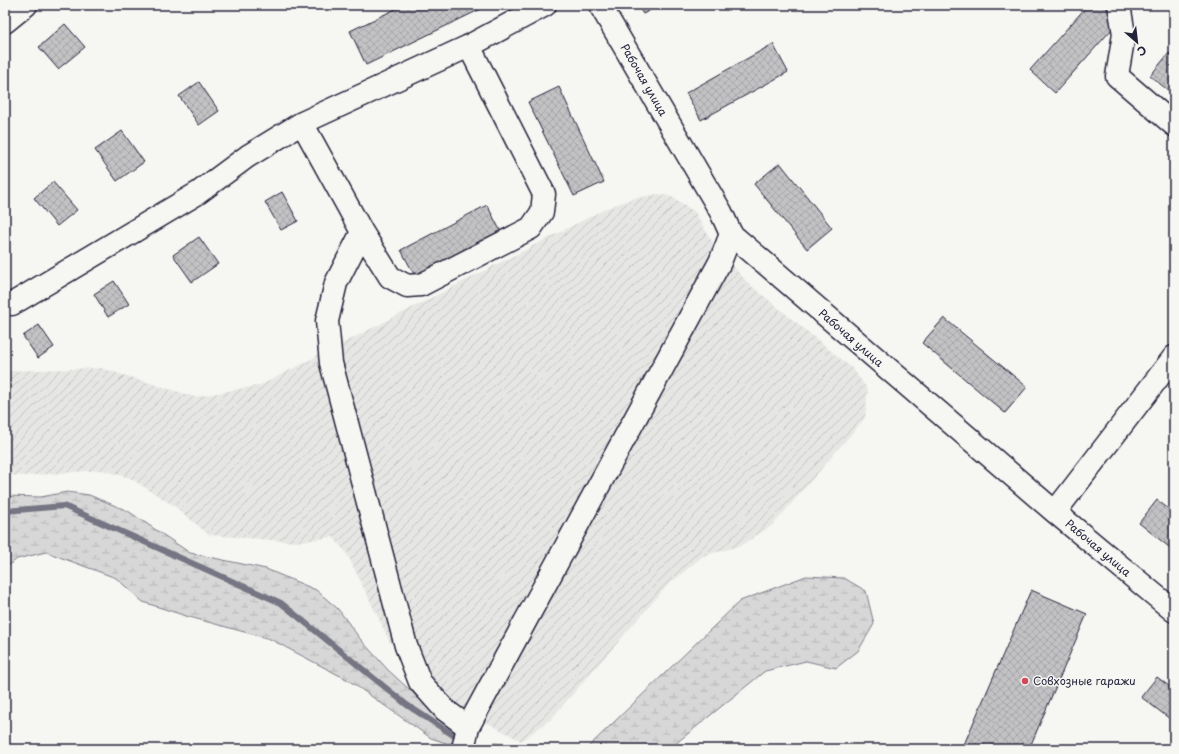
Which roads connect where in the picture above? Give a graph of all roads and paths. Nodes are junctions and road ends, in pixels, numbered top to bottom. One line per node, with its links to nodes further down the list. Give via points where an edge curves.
1 (26, 5): 5 (street)
2 (545, 5): 6 (street)
3 (600, 5): 10 (street, Рабочая улица, via 722,212)
4 (1119, 5): 8 (street, via 1124,34 1117,76)
5 (5, 22)
6 (469, 46): 7 (street); 9 (street, via 544,194 542,212 531,228 421,285 406,286 390,277)
7 (302, 123): 9 (street); 11 (street, via 248,156 198,193)
8 (1174, 125)
9 (362, 232): 15 (street, via 336,283 328,321 331,363 406,646 420,682 445,710)
10 (731, 234): 13 (street, Рабочая улица); 15 (street, via 720,262)
11 (12, 304)
12 (1174, 357): 13 (street)
13 (1055, 512): 14 (street, Рабочая улица)
14 (1174, 611)
15 (468, 727): 16 (street)
16 (463, 749)

